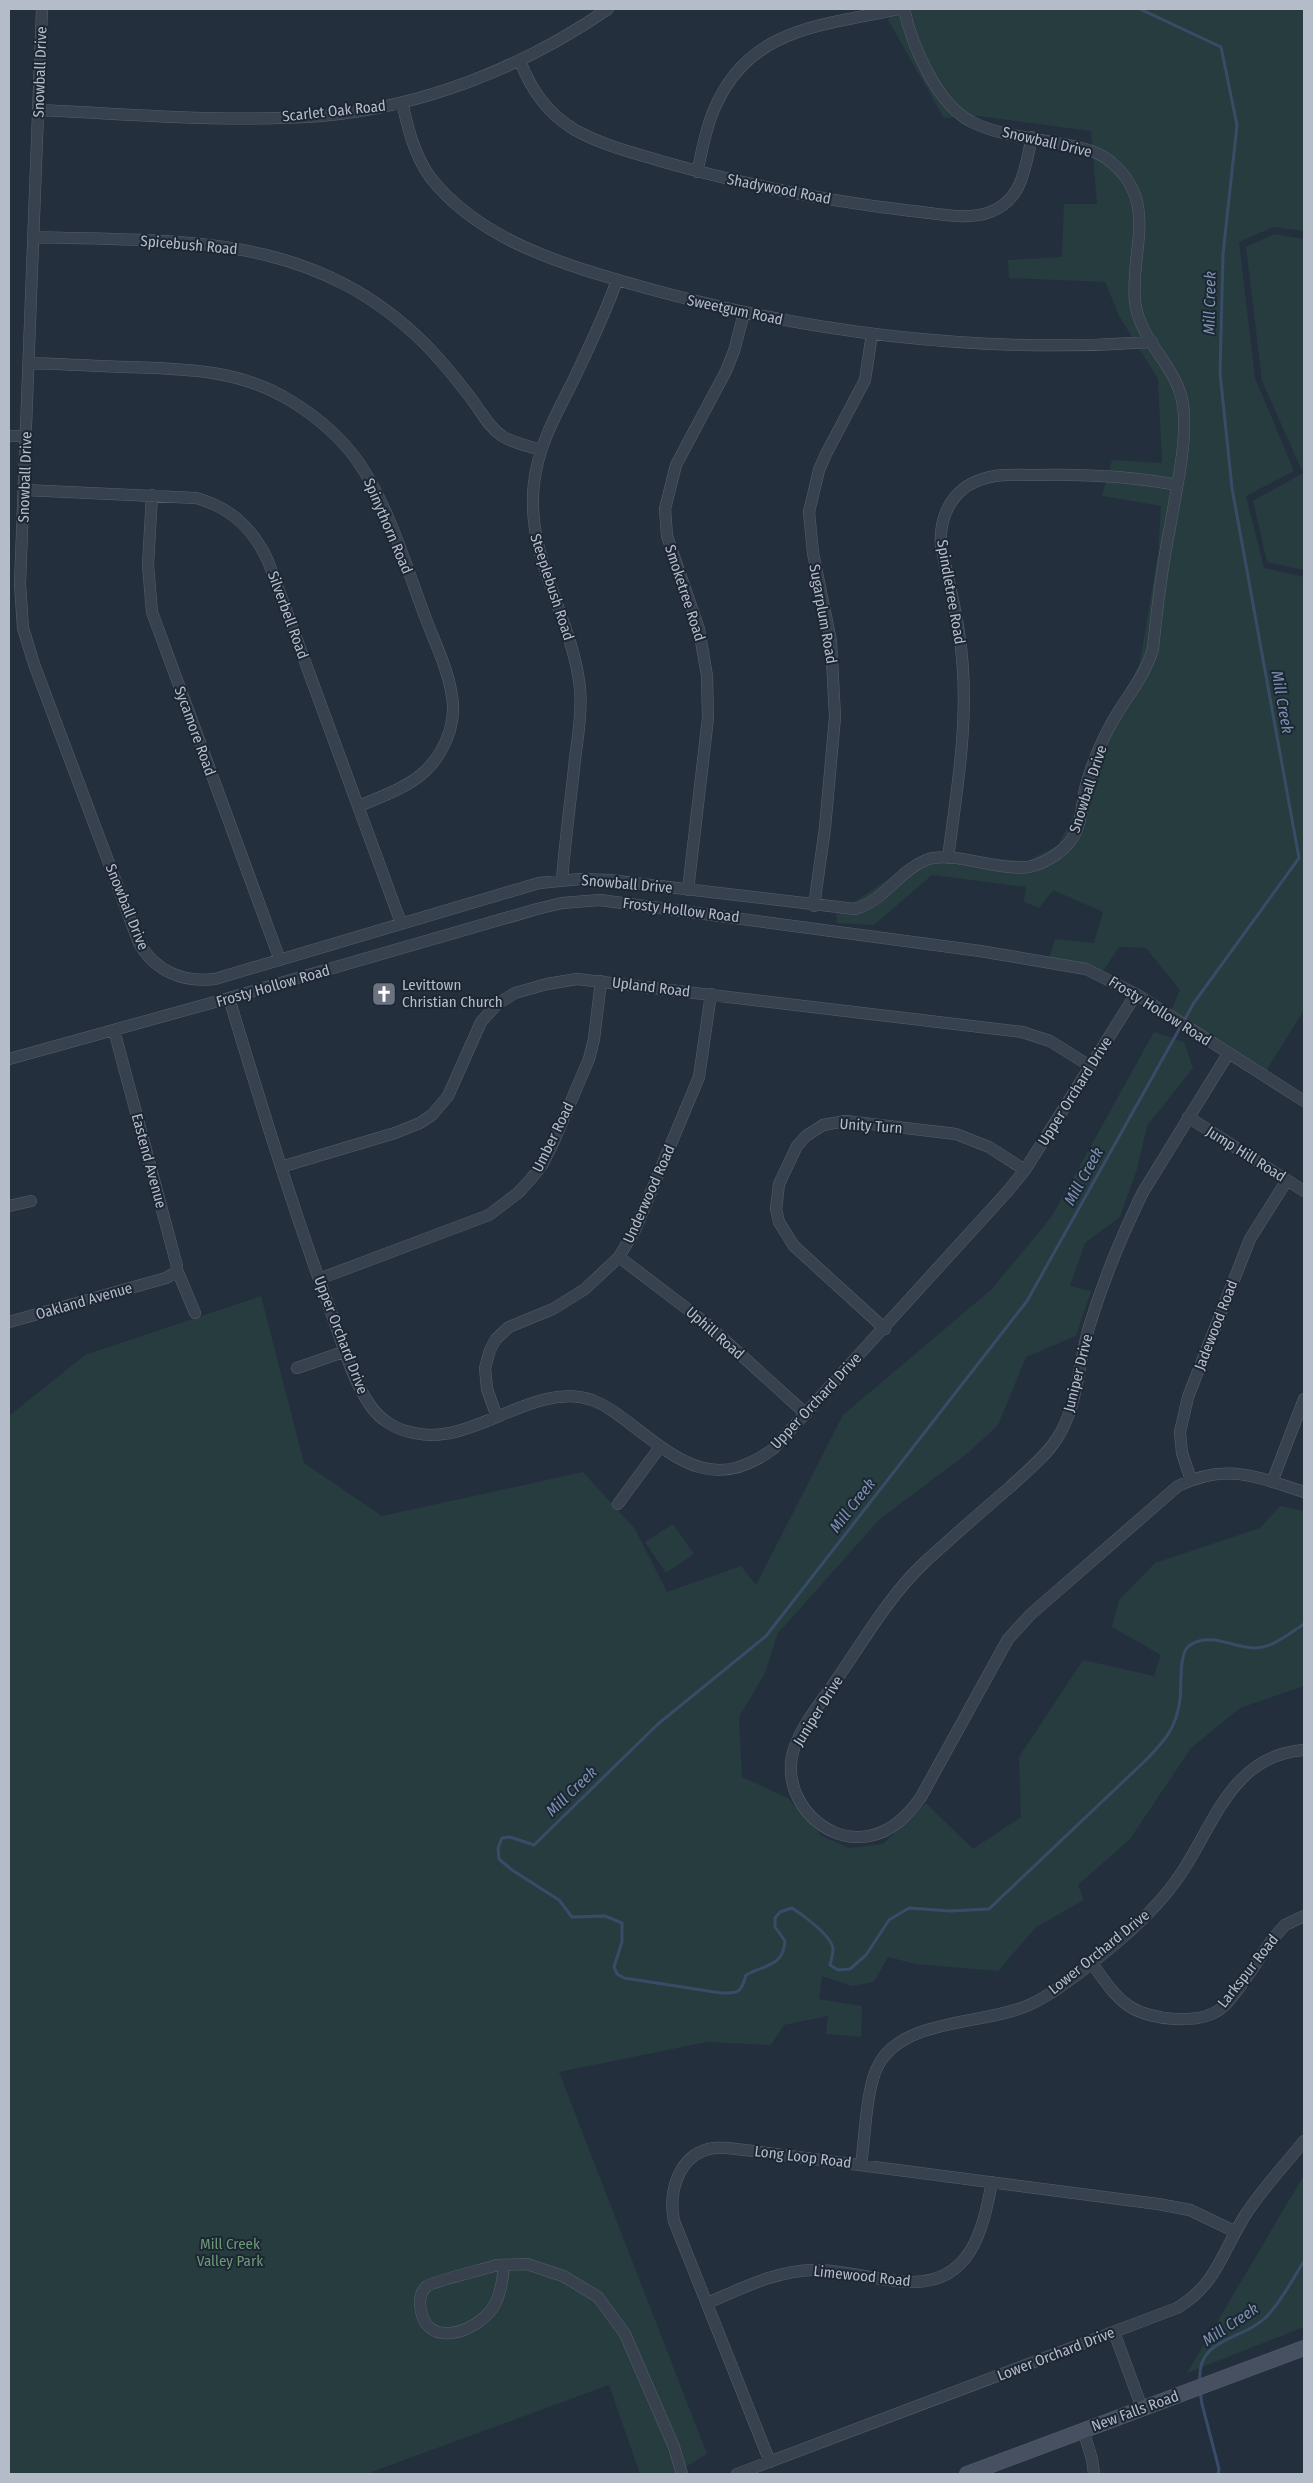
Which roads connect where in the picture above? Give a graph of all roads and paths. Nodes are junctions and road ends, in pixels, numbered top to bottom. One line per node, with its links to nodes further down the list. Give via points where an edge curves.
1 (42, 9): 7 (street, Snowball Drive)
2 (608, 9): 5 (street, Scarlet Oak Road)
3 (899, 9): 9 (street, via 796,32 760,49 744,63 721,94 708,125)
4 (904, 9): 8 (street, Snowball Drive, via 919,52 948,103 972,122)
5 (520, 61): 6 (street, Scarlet Oak Road, via 482,77); 9 (street, Shadywood Road, via 537,96 575,130 633,153)
6 (402, 102): 7 (street, Scarlet Oak Road, via 321,116 263,118); 11 (street, Sweetgum Road, via 419,160 440,188 457,203 515,243 540,255)
7 (38, 110): 10 (street, Snowball Drive)
8 (1032, 137): 9 (street, Shadywood Road, via 1024,175 1015,194 1000,207 982,214 940,214 865,206); 14 (street, Snowball Drive, via 1103,156 1131,184 1140,222 1135,302 1142,327)
9 (697, 172)
10 (34, 237): 15 (street, Snowball Drive); 18 (street, Spicebush Road, via 217,244 267,254 315,271 371,301 424,343 502,436)
11 (617, 280): 12 (street, Sweetgum Road); 18 (street, Steeplebush Road, via 600,326)
12 (744, 313): 13 (street, Sweetgum Road); 25 (street, Smoketree Road, via 726,371 676,465 665,509 668,536 699,629 707,676 708,718)
13 (872, 334): 14 (street, Sweetgum Road, via 1053,346); 26 (street, Sugarplum Road, via 865,380 819,470 809,512 813,554 831,641 835,686 834,743)
14 (1152, 342): 19 (street, Snowball Drive, via 1175,377 1183,403)
15 (29, 363): 17 (street, Snowball Drive); 22 (street, Spinythorn Road, via 183,369 243,379 290,400 318,420 358,462 381,502 405,562 448,680 453,704 450,731 441,752 429,768 412,783)
16 (9, 436): 17 (street)
17 (26, 436): 20 (street, Snowball Drive)
18 (541, 450): 24 (street, Steeplebush Road, via 534,482 532,517 535,537 571,645 581,702)
19 (1177, 485): 23 (street, Snowball Drive, via 1148,665 1099,750 1072,839 1052,858 1028,867); 23 (street, Spindletree Road, via 1120,476 1001,475 975,482 948,507 941,526 941,546 963,668 964,697 963,733)
20 (25, 490): 21 (street, Silverbell Road); 28 (street, Snowball Drive, via 20,584 23,628 139,943 149,958 169,973 193,980 214,979)
21 (152, 495): 22 (street, Silverbell Road, via 209,501 237,518 260,544); 28 (street, Sycamore Road, via 148,566 152,612)
22 (359, 806): 27 (street, Silverbell Road)
23 (948, 858): 26 (street, Snowball Drive, via 934,858 919,864 867,905 855,909)
24 (562, 880): 25 (street, Snowball Drive, via 609,880); 27 (street, Snowball Drive, via 517,888)
25 (688, 890): 26 (street, Snowball Drive)
26 (814, 906)
27 (402, 923): 28 (street, Snowball Drive)
28 (280, 960)
29 (601, 981): 30 (street, Upland Road); 39 (street, Upland Road, via 577,979 559,982 504,999 481,1022 448,1096 432,1115 395,1133); 47 (street, Umber Road, via 589,1059 542,1165 524,1187 489,1215)
30 (711, 994): 36 (street, Upland Road, via 1022,1032 1050,1041); 45 (street, Underwood Road, via 699,1077 635,1230)
31 (1136, 994): 32 (street, Frosty Hollow Road, via 1086,970 1044,960 600,900 537,909); 34 (street, Frosty Hollow Road); 36 (street, Upper Orchard Drive)
32 (229, 998): 33 (street, Frosty Hollow Road); 39 (street, Upper Orchard Drive)
33 (114, 1030): 35 (street, Frosty Hollow Road); 46 (street, Eastend Avenue)
34 (1228, 1054): 37 (street, Frosty Hollow Road); 38 (street, Juniper Drive)
35 (9, 1059)
36 (1090, 1066): 40 (street, Upper Orchard Drive)
37 (1304, 1101)
38 (1188, 1117): 41 (street, Jump Hill Road); 57 (street, Juniper Drive, via 1132,1216 1095,1310 1083,1349 1072,1406 1058,1438 1037,1462 904,1584 799,1737 790,1774 796,1797 808,1813 826,1828 856,1837 888,1829 909,1813 996,1657 1017,1628 1168,1493)
39 (281, 1167): 47 (street, Upper Orchard Drive)
40 (1025, 1170): 50 (street, Upper Orchard Drive); 50 (street, Unity Turn, via 989,1146 966,1136 846,1121 815,1129 797,1146 777,1195 776,1209 783,1232)
41 (1287, 1180): 42 (street, Jump Hill Road); 57 (street, Jadewood Road, via 1250,1239 1188,1397 1180,1432 1182,1454)
42 (1304, 1191)
43 (31, 1201): 44 (street)
44 (9, 1206)
45 (619, 1257): 54 (street, Uphill Road, via 707,1324); 55 (street, Underwood Road, via 573,1298 509,1327 496,1339 485,1368 487,1389)
46 (177, 1270): 48 (street, Eastend Avenue); 49 (street, Oakland Avenue, via 158,1280)
47 (319, 1279): 51 (street, Upper Orchard Drive)
48 (195, 1313)
49 (9, 1322)
50 (884, 1329): 54 (street, Upper Orchard Drive)
51 (346, 1351): 52 (street); 55 (street, Upper Orchard Drive, via 360,1388 371,1406 388,1423 403,1430 424,1435 442,1434)
52 (297, 1368)
53 (1304, 1399): 58 (street)
54 (806, 1414): 56 (street, Upper Orchard Drive, via 773,1448 759,1459 738,1468 699,1468 684,1463)
55 (497, 1417): 56 (street, Upper Orchard Drive, via 553,1398 580,1398 608,1407)
56 (660, 1447): 60 (street)
57 (1191, 1480): 58 (street, Juniper Drive, via 1229,1472)
58 (1272, 1482): 59 (street, Juniper Drive)
59 (1304, 1492)
60 (618, 1504)
61 (1304, 1750): 63 (street, Lower Orchard Drive, via 1271,1760 1239,1780 1227,1794 1166,1895)
62 (1304, 1916): 63 (street, Larkspur Road, via 1276,1935 1222,2008 1201,2018 1163,2017 1135,2009 1120,1998)
63 (1091, 1962): 65 (street, Lower Orchard Drive, via 1043,1997 1014,2012 920,2033 893,2046 875,2072)
64 (1304, 2141): 67 (street, Lower Orchard Drive, via 1254,2202)
65 (861, 2165): 66 (street, Long Loop Road); 69 (street, Long Loop Road, via 722,2148 710,2149 686,2164 672,2189 672,2213)
66 (992, 2182): 67 (street, Long Loop Road, via 1190,2210); 69 (street, Limewood Road, via 984,2224 973,2249 960,2263 939,2277 908,2282 824,2270 798,2271)
67 (1236, 2232): 70 (street, Lower Orchard Drive, via 1213,2275 1194,2298 1177,2308)
68 (504, 2265): 68 (street, via 428,2286 420,2296 421,2314 430,2327 441,2334 454,2334 474,2326 494,2306); 75 (street, via 527,2264 563,2276 598,2297 624,2334 674,2447)
69 (706, 2303): 74 (street, Long Loop Road)
70 (1114, 2332): 72 (street); 74 (street, Lower Orchard Drive)
71 (1304, 2348): 72 (main road, New Falls Road)
72 (1142, 2408): 73 (main road, New Falls Road)
73 (1083, 2430): 77 (main road, New Falls Road); 78 (street)
74 (770, 2462): 76 (street, Lower Orchard Drive)
75 (682, 2474)
76 (737, 2474)
77 (967, 2474)
78 (1094, 2474)

